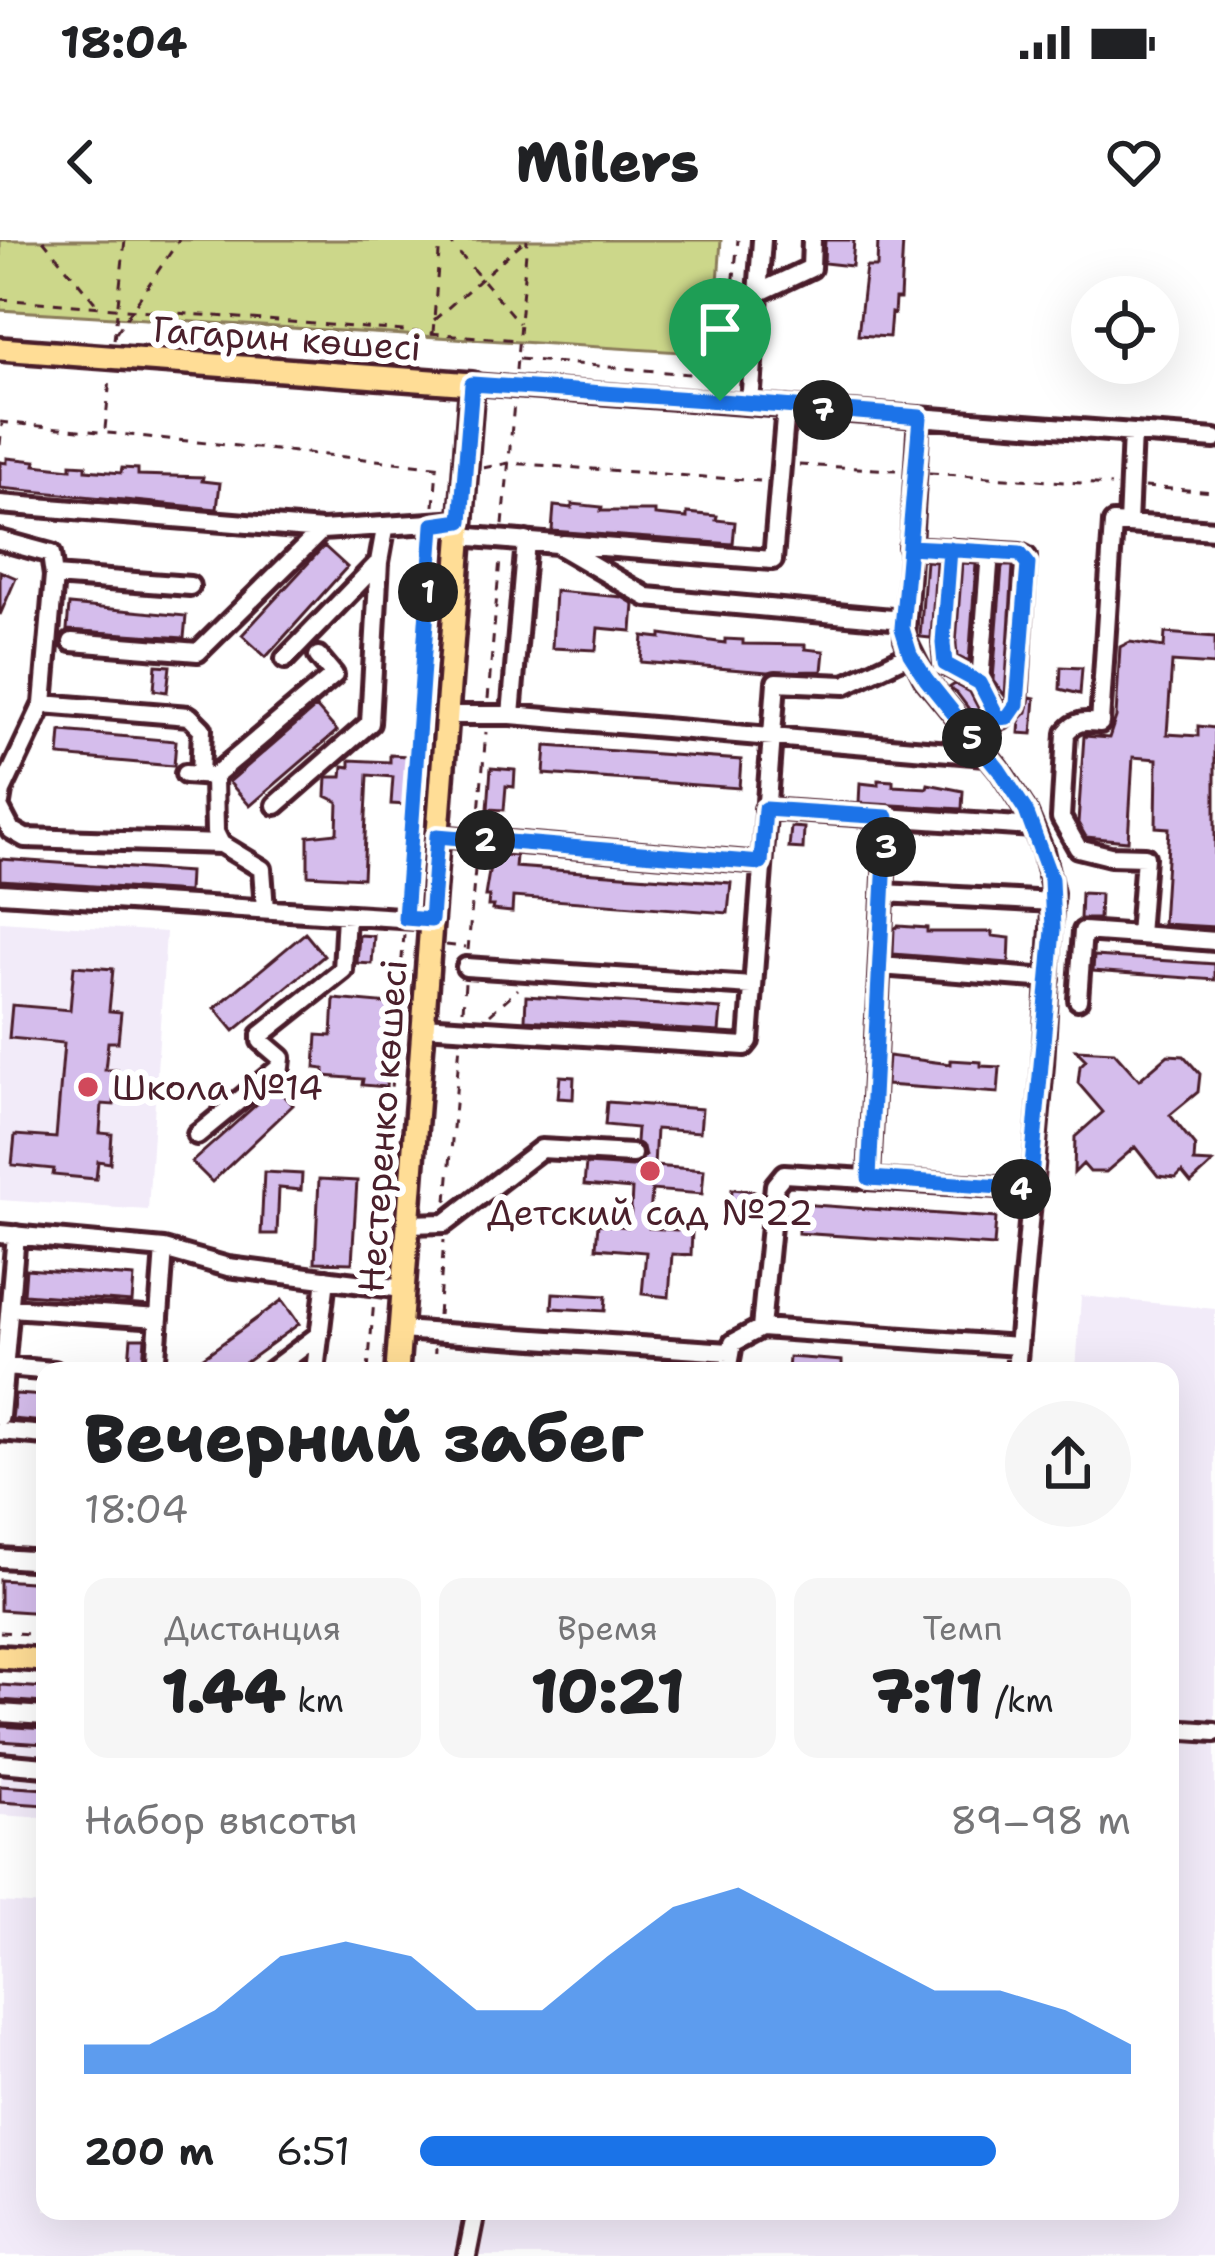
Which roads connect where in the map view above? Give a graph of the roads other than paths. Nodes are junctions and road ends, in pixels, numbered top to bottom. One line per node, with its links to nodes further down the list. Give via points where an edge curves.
1 (762, 240): 3 (street)
2 (812, 240): 3 (street, via 811,268)
3 (758, 292): 6 (street)
4 (0, 350): 5 (main road, Гагарин көшесі, via 113,347)
5 (472, 384): 6 (street, Гагарин көшесі); 13 (main road, Нестеренко көшесі)
6 (750, 404): 7 (street, Гагарин көшесі)
7 (786, 407): 8 (street, Гагарин көшесі); 19 (street, via 773,560)
8 (920, 417): 9 (street, Гагарин көшесі); 20 (street)
9 (1132, 433): 10 (street, Гагарин көшесі); 12 (street)
10 (1215, 439)
11 (0, 505): 15 (street)
12 (1128, 524): 16 (street); 52 (street, via 1113,524 1100,723 1072,724 1066,733 1061,818 1078,848 1145,857)
13 (461, 528): 14 (street); 18 (street); 34 (main road, Нестеренко көшесі)
14 (385, 529): 15 (street); 23 (street)
15 (322, 530): 27 (street, via 198,652)
16 (1215, 530)
17 (0, 540): 24 (street, via 50,554)
18 (526, 541): 19 (street); 33 (street)
19 (556, 544): 26 (street, via 647,596)
20 (909, 547): 21 (street); 26 (street)
21 (950, 549): 22 (street); 31 (street, via 945,664)
22 (990, 552): 31 (street); 31 (street, via 1020,554 1028,564 1017,704 1008,717 998,718)
23 (379, 562): 30 (street); 38 (street, via 370,723)
24 (55, 576): 25 (street); 32 (street)
25 (190, 586)
26 (903, 620): 28 (street)
27 (72, 642)
28 (910, 654): 35 (street, via 845,685 776,682); 36 (street)
29 (318, 656): 37 (street, via 334,675)
30 (285, 658)
31 (980, 683)
32 (43, 704): 37 (street, via 189,716 202,729); 39 (street)
33 (511, 715): 34 (street); 35 (street)
34 (447, 716): 43 (main road, Нестеренко көшесі)
35 (771, 738): 36 (street); 40 (street)
36 (986, 755): 42 (street)
37 (200, 775): 44 (street)
38 (276, 805)
39 (0, 806): 44 (street, via 10,830 25,838)
40 (765, 809): 41 (street); 45 (street)
41 (887, 817): 42 (street); 47 (street)
42 (1033, 827): 48 (street)
43 (437, 836): 45 (street); 51 (main road, Нестеренко көшесі)
44 (221, 844): 49 (street, via 262,869)
45 (761, 863): 57 (street)
46 (0, 893): 49 (street)
47 (884, 893): 48 (street); 54 (street)
48 (1053, 902): 56 (street)
49 (265, 909): 50 (street)
50 (346, 914): 51 (street); 60 (street, via 343,970 261,1036 280,1067)
51 (431, 920): 59 (main road, Нестеренко көшесі)
52 (1139, 935): 53 (street); 58 (street, via 1083,931)
53 (1215, 941)
54 (880, 966): 56 (street); 62 (street)
55 (466, 967): 57 (street)
56 (1049, 979): 63 (street)
57 (752, 986): 59 (street, via 749,1041 734,1048)
58 (1078, 1000)
59 (423, 1026): 64 (main road, Нестеренко көшесі)
60 (197, 1135)
61 (632, 1154): 64 (street, via 541,1148 445,1223)
62 (869, 1178): 63 (street); 71 (street, via 792,1172 778,1179)
63 (1030, 1189): 74 (street)
64 (408, 1224): 68 (main road, Нестеренко көшесі)
65 (8, 1234): 66 (street); 69 (street)
66 (164, 1250): 67 (street); 70 (street)
67 (326, 1279): 68 (street); 73 (street)
68 (403, 1289): 72 (main road, Нестеренко көшесі)
69 (10, 1308): 70 (street); 81 (street)
70 (159, 1318): 75 (street)
71 (761, 1328): 74 (street); 79 (street, via 741,1335)
72 (400, 1330): 78 (main road, Нестеренко көшесі); 79 (street)
73 (320, 1334): 76 (street); 77 (street)
74 (1018, 1346): 80 (street)
75 (156, 1362)
76 (284, 1362)
77 (316, 1362)
78 (398, 1362)
79 (729, 1362)
80 (1017, 1362)
81 (4, 1367): 82 (street); 83 (street)
82 (36, 1370)
83 (0, 1416)
84 (0, 1432): 85 (street)
85 (36, 1434)
86 (0, 1558): 87 (street)
87 (36, 1560)
88 (0, 1657): 89 (main road)
89 (36, 1659)
90 (0, 1713): 91 (street)
91 (36, 1715)
92 (1179, 1730): 93 (street)
93 (1215, 1732)
94 (0, 1763): 95 (street)
95 (36, 1766)
96 (474, 2220): 97 (street)
97 (467, 2256)

